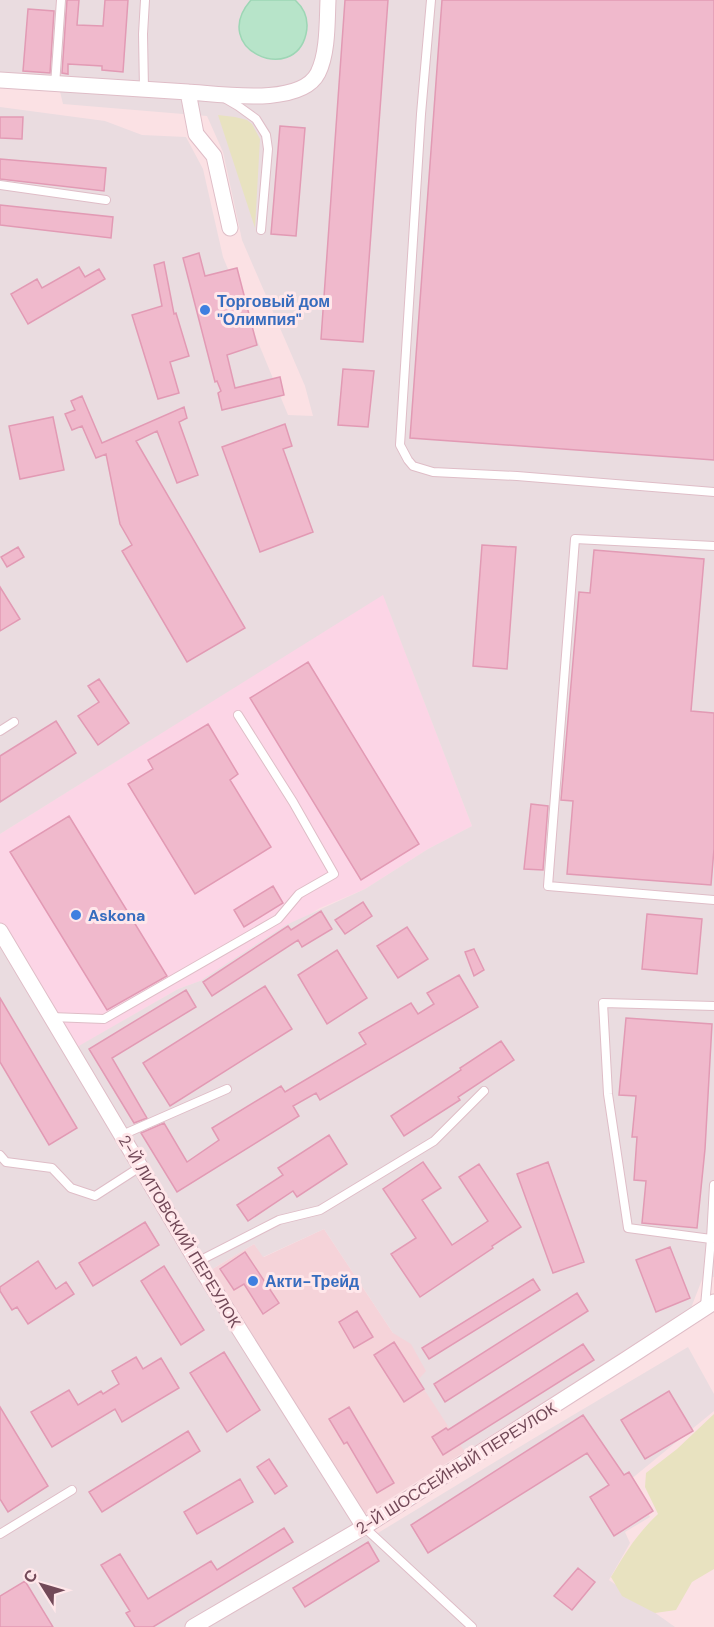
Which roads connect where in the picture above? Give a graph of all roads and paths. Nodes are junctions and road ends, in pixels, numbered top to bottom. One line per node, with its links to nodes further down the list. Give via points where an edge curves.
1 (61, 0): 6 (lane)
2 (145, 0): 7 (lane)
3 (328, 0): 9 (street, via 323,59 308,86 265,96)
4 (431, 0): 14 (lane, via 400,439 403,452 413,466 433,472)
5 (0, 80): 6 (street)
6 (55, 85): 7 (street)
7 (144, 90): 8 (street)
8 (188, 92): 9 (street); 12 (street, via 196,134 214,156)
9 (214, 94): 13 (lane, via 250,114 266,135)
10 (0, 185): 11 (lane)
11 (106, 200)
12 (230, 228)
13 (261, 230)
14 (714, 492)
15 (714, 546): 19 (lane, via 575,538 548,886)
16 (237, 715): 22 (lane, via 334,874 299,894 278,919 104,1019)
17 (14, 722): 18 (lane)
18 (0, 731)
19 (714, 900)
20 (0, 931): 22 (street, 2-Й ЛИТОВСКИЙ ПЕРЕУЛОК)
21 (714, 1006): 29 (lane, via 603,1003 608,1094 628,1228)
22 (51, 1017): 25 (street, 2-Й ЛИТОВСКИЙ ПЕРЕУЛОК)
23 (227, 1089): 25 (lane)
24 (484, 1091): 30 (lane, via 434,1141 320,1210 279,1220)
25 (122, 1135): 27 (street, 2-Й ЛИТОВСКИЙ ПЕРЕУЛОК)
26 (0, 1155): 27 (lane, via 6,1162 52,1168 71,1188 95,1196)
27 (140, 1167): 30 (street, 2-Й ЛИТОВСКИЙ ПЕРЕУЛОК)
28 (714, 1185): 29 (lane)
29 (711, 1239): 31 (lane)
30 (197, 1262): 33 (street, 2-Й ЛИТОВСКИЙ ПЕРЕУЛОК)
31 (710, 1305): 33 (street, 2-Й ШОССЕЙНЫЙ ПЕРЕУЛОК)
32 (72, 1490): 34 (lane)
33 (364, 1527): 35 (street, 2-Й ШОССЕЙНЫЙ ПЕРЕУЛОК); 36 (lane)
34 (0, 1534)
35 (193, 1627)
36 (472, 1627)

